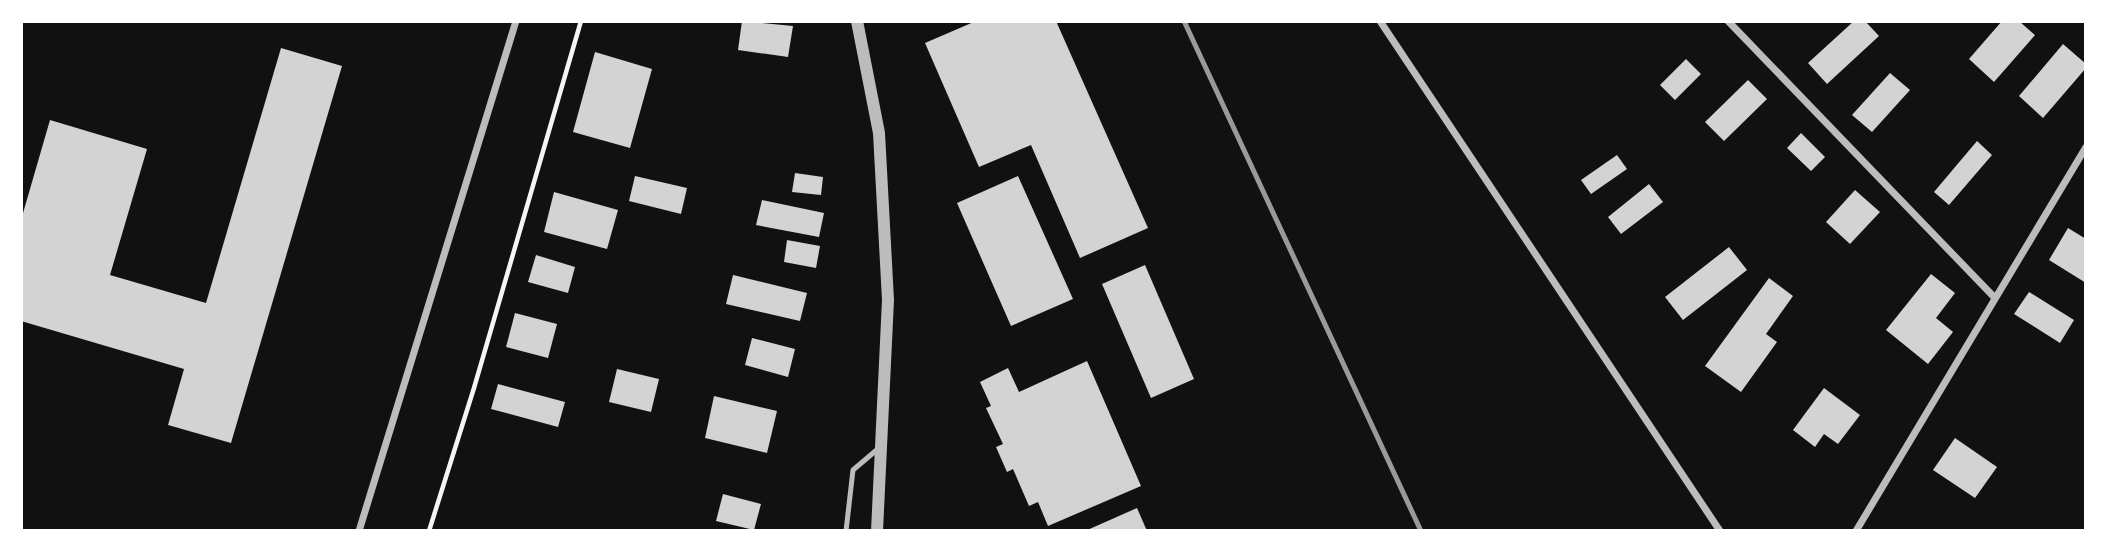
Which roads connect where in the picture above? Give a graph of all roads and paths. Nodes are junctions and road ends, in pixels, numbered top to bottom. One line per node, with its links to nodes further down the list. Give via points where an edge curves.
1 (516, 21): 9 (street)
2 (580, 21): 10 (path)
3 (858, 21): 8 (street, via 879,133 888,300)
4 (1380, 21): 13 (street)
5 (1728, 21): 7 (street)
6 (2086, 147): 7 (street)
7 (1994, 297): 14 (street)
8 (881, 446): 11 (lane, via 853,470); 12 (street)
9 (359, 531)
10 (429, 531)
11 (846, 531)
12 (877, 531)
13 (1720, 531)
14 (1856, 531)

